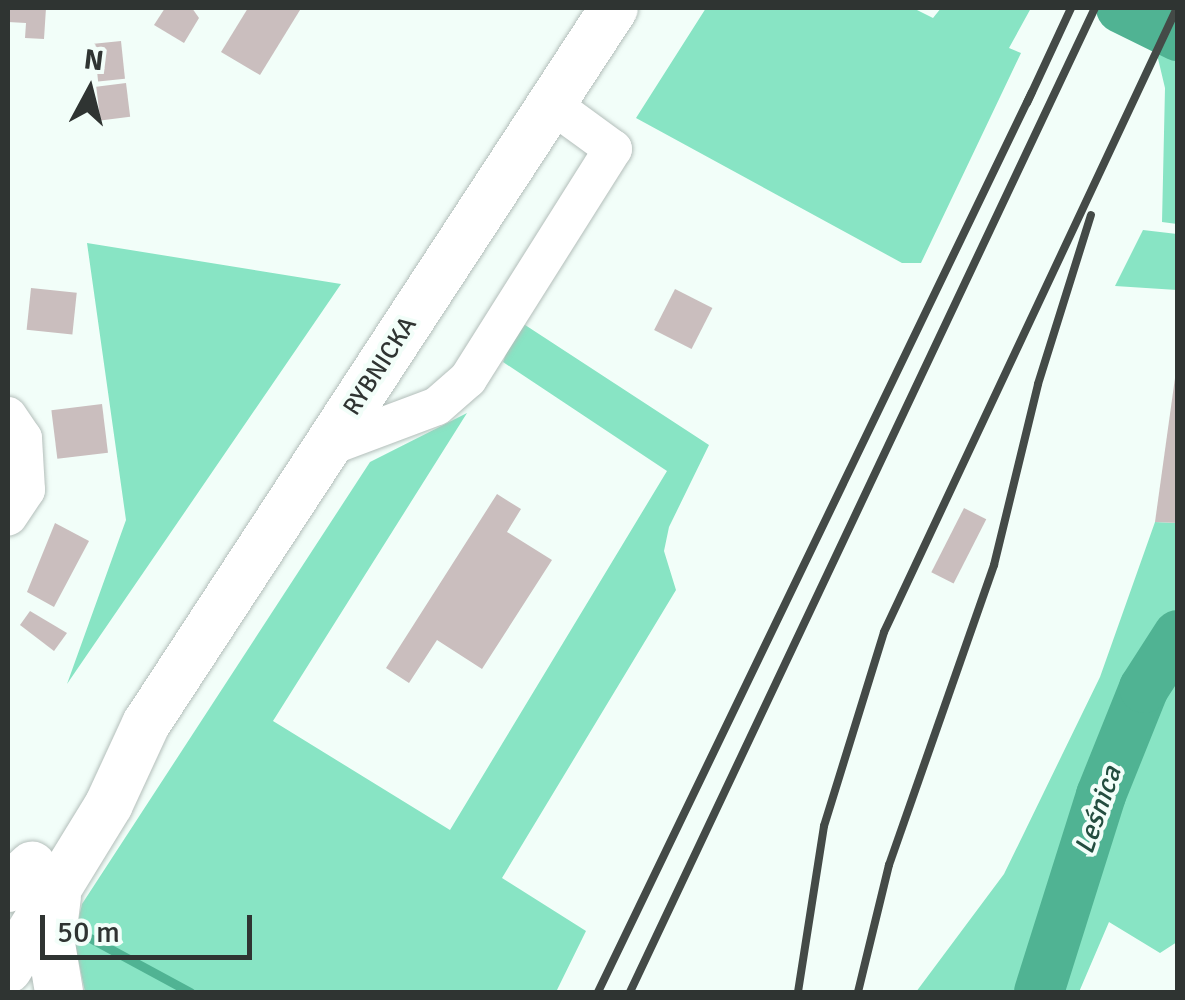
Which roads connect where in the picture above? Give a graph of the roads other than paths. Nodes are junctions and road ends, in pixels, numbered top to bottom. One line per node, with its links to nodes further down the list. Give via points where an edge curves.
1 (609, 9): 2 (main road, RYBNICKA)
2 (550, 104): 4 (main road, RYBNICKA); 4 (street, via 613,150 468,379 436,406)
3 (8, 416): 5 (street, via 23,438 26,490)
4 (328, 447): 6 (main road, RYBNICKA, via 146,724 109,804)
5 (8, 517)
6 (33, 879): 7 (main road, RYBNICKA); 8 (main road, RYBNICKA); 9 (main road)
7 (8, 911)
8 (8, 969)
9 (59, 992)

